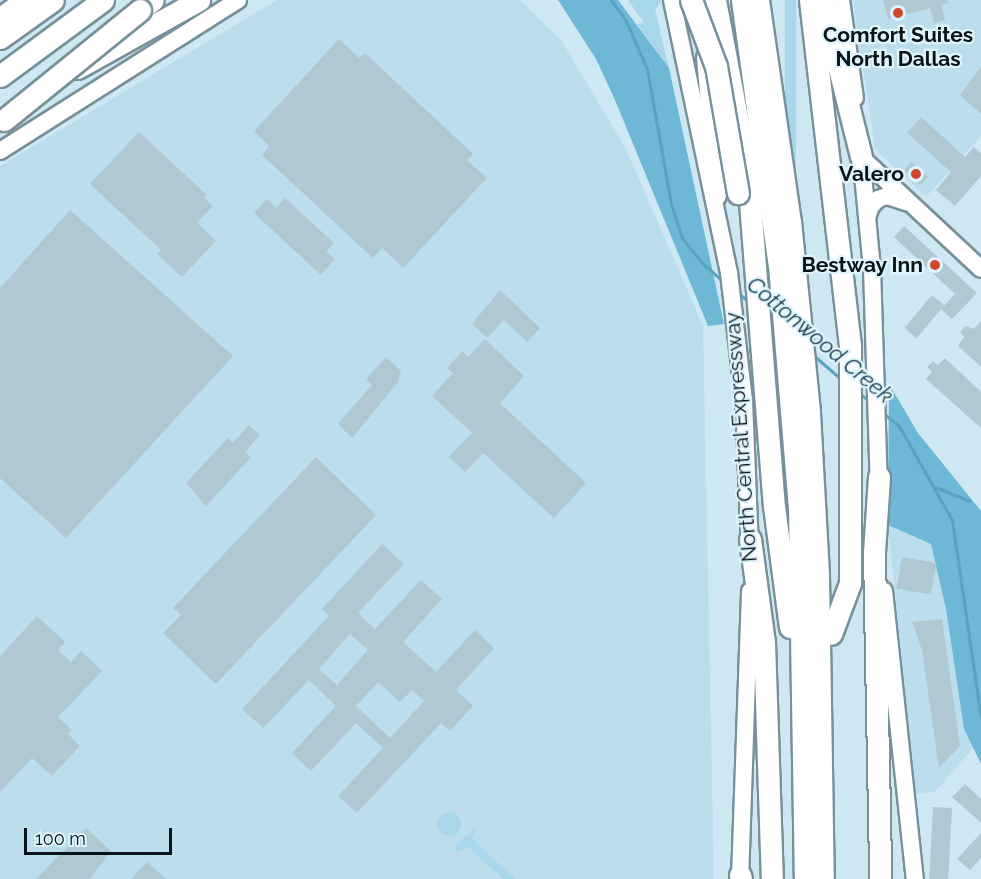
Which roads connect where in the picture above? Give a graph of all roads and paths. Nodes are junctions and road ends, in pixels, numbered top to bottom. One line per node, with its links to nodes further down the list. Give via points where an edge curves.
1 (26, 0): 18 (highway)
2 (53, 0): 19 (highway)
3 (103, 0): 20 (highway)
4 (153, 0): 21 (highway, bridge)
5 (181, 0): 21 (highway, bridge)
6 (199, 0): 21 (highway)
7 (238, 0): 22 (main road)
8 (672, 0): 25 (main road, North Central Expressway)
9 (691, 0): 29 (highway, bridge, via 708,37 720,81)
10 (702, 0): 25 (highway, via 717,172)
11 (715, 0): 29 (highway, via 748,177)
12 (742, 0): 33 (highway, via 779,266 790,389 799,506)
13 (758, 0): 37 (highway, via 790,221 809,413 818,574)
14 (771, 0): 32 (highway, via 810,292 821,422)
15 (810, 0): 32 (highway, via 849,324 850,583)
16 (822, 0): 24 (highway)
17 (841, 0): 24 (main road)
18 (0, 18)
19 (0, 38)
20 (0, 76)
21 (2, 117): 22 (main road, via 21,127)
22 (38, 127): 23 (main road)
23 (0, 151)
24 (861, 157): 26 (main road); 27 (main road)
25 (715, 195): 31 (main road, North Central Expressway, via 739,346)
26 (909, 203): 27 (main road, via 887,196 878,199); 28 (main road)
27 (867, 219): 30 (main road)
28 (981, 269)
29 (763, 366): 33 (highway, via 774,506)
30 (879, 477): 39 (highway, via 874,553); 40 (main road, via 886,622)
31 (750, 539): 34 (main road, North Central Expressway); 35 (highway, via 764,642)
32 (831, 634): 38 (highway)
33 (803, 698): 36 (highway)
34 (740, 878)
35 (772, 879)
36 (806, 879)
37 (823, 879)
38 (837, 879)
39 (880, 879)
40 (915, 879)

